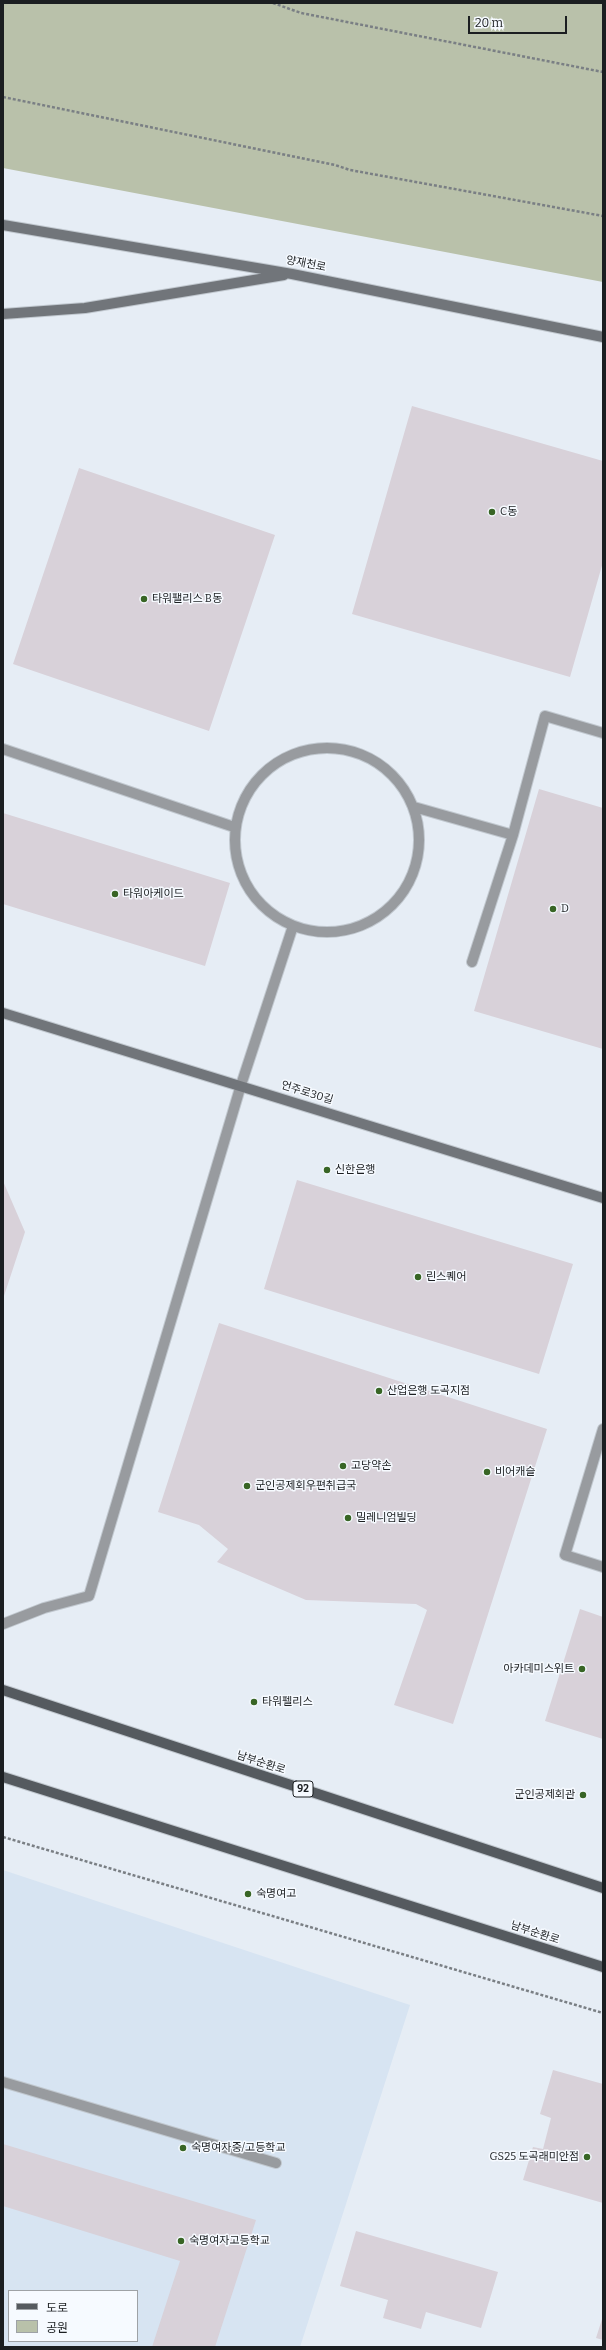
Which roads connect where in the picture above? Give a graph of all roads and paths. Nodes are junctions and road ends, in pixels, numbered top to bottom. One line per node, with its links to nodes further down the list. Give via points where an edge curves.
1 (273, 3): 2 (path, via 301,13)
2 (603, 72)
3 (3, 97): 4 (path, via 350,170)
4 (603, 216)
5 (3, 225): 6 (street, 양재천로)
6 (292, 274): 7 (street, via 85,308); 8 (street, 양재천로)
7 (3, 314)
8 (603, 336)
9 (603, 732): 13 (street, via 545,716)
10 (3, 749): 12 (street)
11 (414, 808): 12 (street, via 399,781 376,761 348,749 317,747 288,755 262,772 244,797); 13 (street); 14 (street, via 420,837 415,868 402,895 386,911 353,929 323,932)
12 (234, 827): 14 (street, via 235,857 246,886 266,910)
13 (514, 835): 15 (street)
14 (293, 926): 17 (street)
15 (472, 962)
16 (3, 1013): 17 (street, 언주로30길)
17 (241, 1085): 18 (street, 언주로30길); 21 (street, via 89,1596 44,1608)
18 (603, 1198)
19 (603, 1429): 20 (street, via 565,1555)
20 (603, 1567)
21 (3, 1624)
22 (3, 1690): 25 (main road, 남부순환로 / 92)
23 (3, 1777): 26 (main road, 남부순환로)
24 (3, 1836): 27 (path)
25 (603, 1888)
26 (603, 1968)
27 (603, 2013)
28 (3, 2082): 29 (street)
29 (276, 2163)

